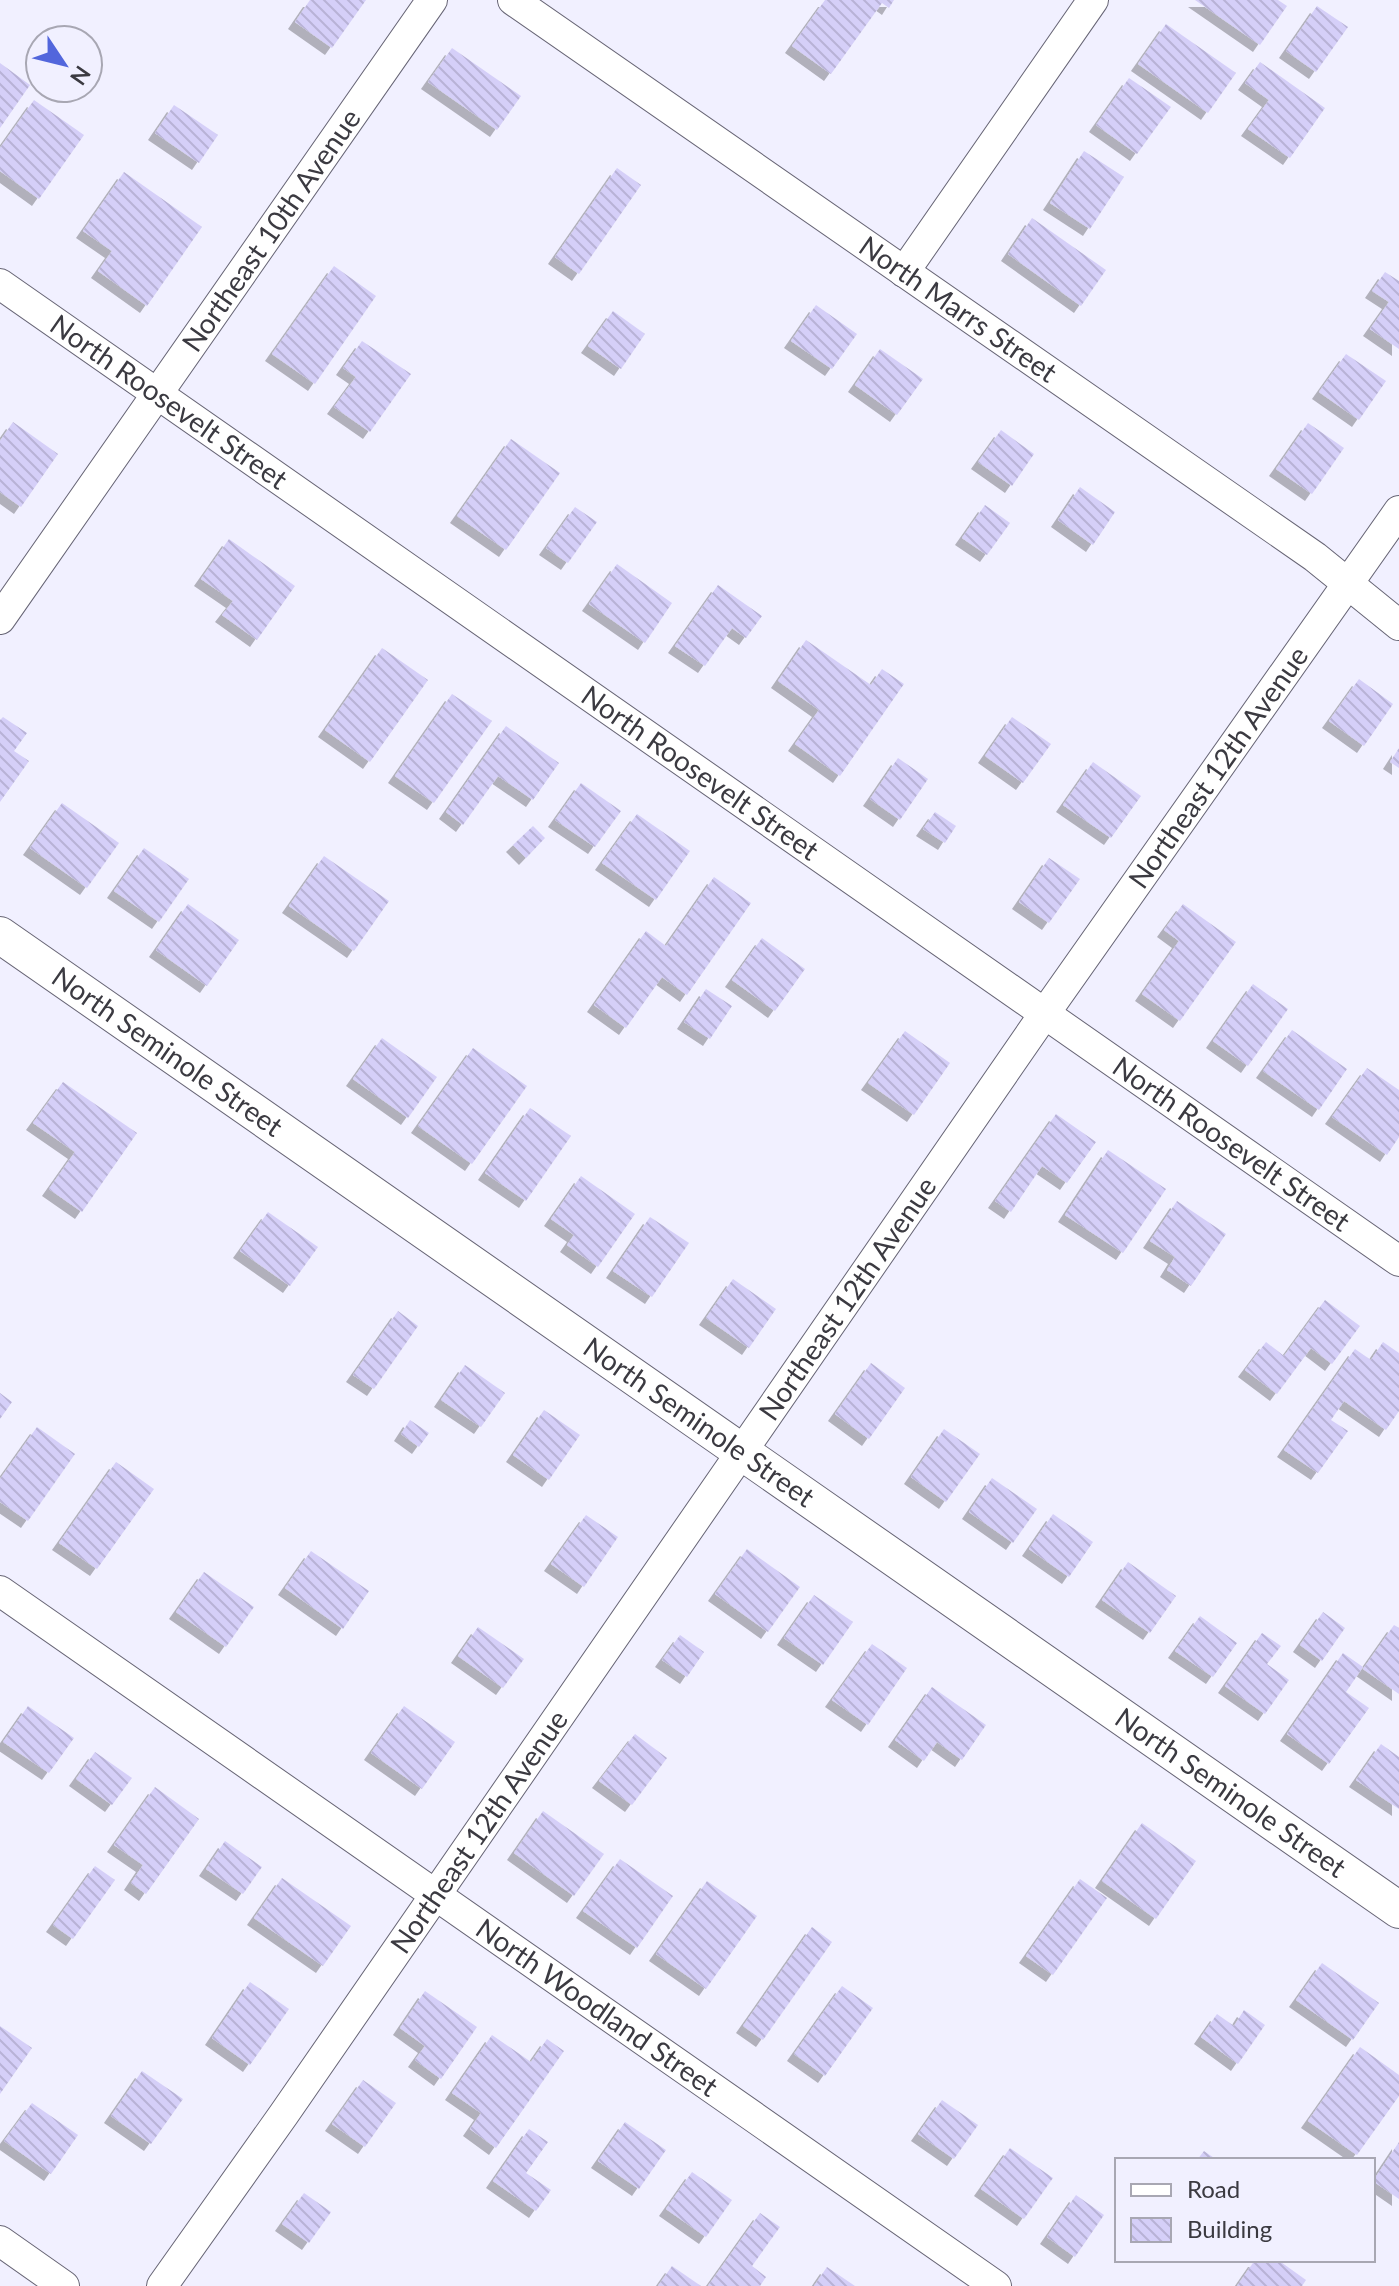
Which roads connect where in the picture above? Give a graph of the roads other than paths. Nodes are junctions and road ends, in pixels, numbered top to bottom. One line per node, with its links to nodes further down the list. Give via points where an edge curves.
1 (432, 0): 6 (street, Northeast 10th Avenue)
2 (513, 0): 4 (street, North Marrs Street)
3 (1093, 0): 4 (street)
4 (904, 272): 8 (street, North Marrs Street)
5 (0, 284): 6 (street, North Roosevelt Street)
6 (158, 393): 9 (street, Northeast 10th Avenue); 12 (street, North Roosevelt Street)
7 (1399, 511): 8 (street, Northeast 12th Avenue)
8 (1348, 584): 10 (street, North Marrs Street); 12 (street, Northeast 12th Avenue)
9 (0, 619)
10 (1399, 625)
11 (0, 935): 14 (street, North Seminole Street)
12 (1045, 1013): 13 (street, North Roosevelt Street); 14 (street, Northeast 12th Avenue)
13 (1399, 1261)
14 (741, 1452): 16 (street, Northeast 12th Avenue); 17 (street, North Seminole Street)
15 (0, 1591): 16 (street, North Woodland Street)
16 (436, 1894): 20 (street, Northeast 12th Avenue); 21 (street, North Woodland Street)
17 (1399, 1910)
18 (0, 2241): 19 (street)
19 (64, 2286)
20 (162, 2286)
21 (996, 2286)

